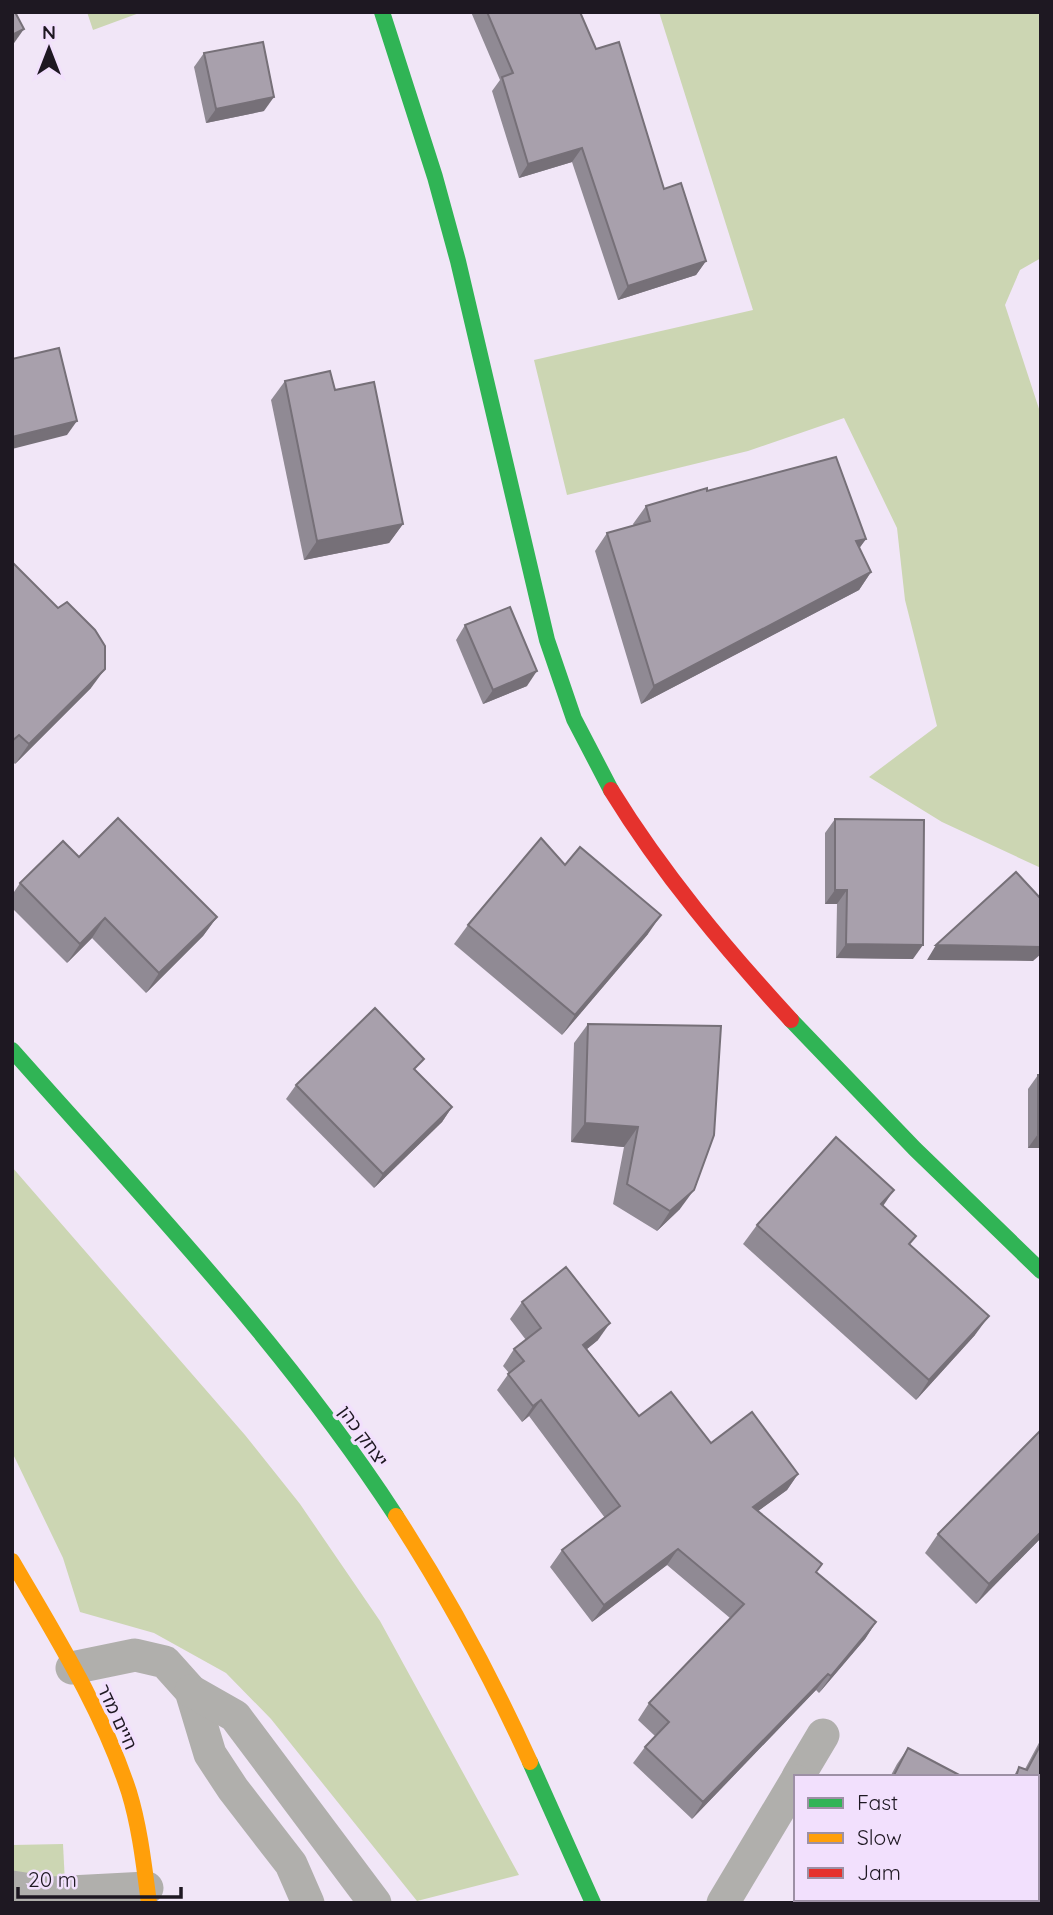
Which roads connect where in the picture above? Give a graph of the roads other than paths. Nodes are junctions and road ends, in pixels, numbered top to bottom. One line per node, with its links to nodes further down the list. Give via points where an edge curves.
1 (382, 12): 3 (street, via 455,249 547,640 580,732 627,816 724,944 895,1129)
2 (12, 1050): 14 (street, יצחק כהן, via 256,1330 387,1503 497,1688)
3 (1041, 1271)
4 (12, 1561): 5 (street, חיים מדר)
5 (72, 1668): 6 (lane, via 135,1655 166,1662); 11 (street, חיים מדר, via 106,1731 129,1792)
6 (191, 1691): 12 (lane, via 210,1754 291,1864); 13 (lane, via 235,1716)
7 (823, 1735): 8 (lane)
8 (799, 1775)
9 (794, 1784): 15 (lane)
10 (12, 1887): 11 (lane)
11 (148, 1896)
12 (308, 1903)
13 (375, 1903)
14 (593, 1903)
15 (723, 1903)

